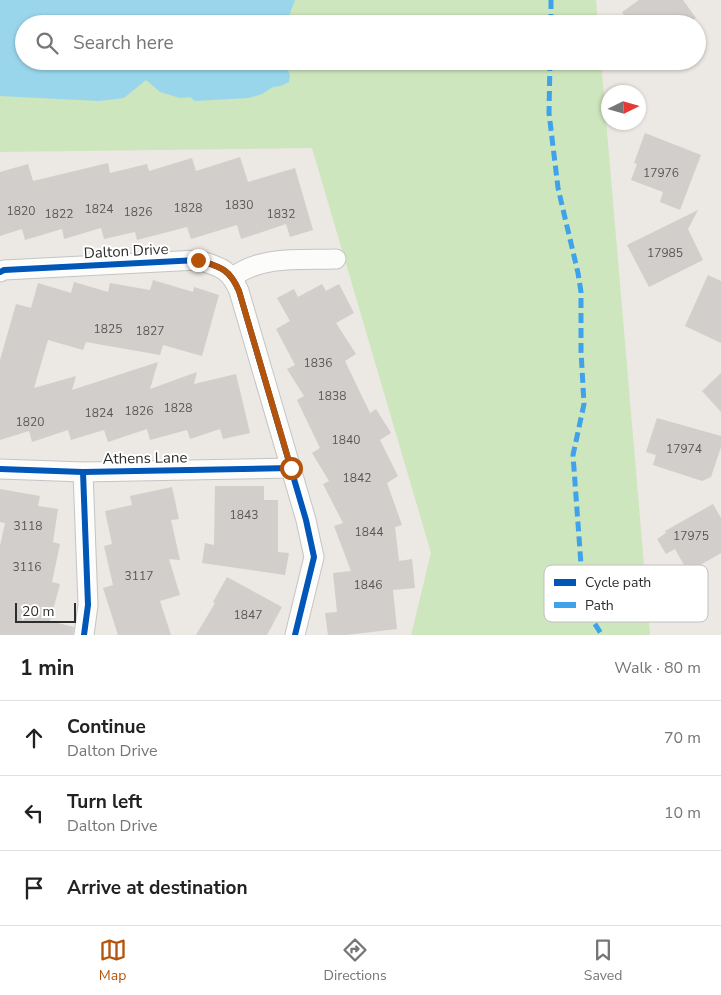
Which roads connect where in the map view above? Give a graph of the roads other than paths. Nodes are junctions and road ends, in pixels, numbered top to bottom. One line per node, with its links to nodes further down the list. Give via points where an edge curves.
1 (336, 258): 3 (street, via 266,261)
2 (1, 271): 3 (street, Dalton Drive, via 198,260 223,268)
3 (233, 277): 4 (street)
4 (291, 468): 6 (street, Athens Lane); 8 (street, via 314,557)
5 (0, 469): 6 (street, Athens Lane)
6 (84, 472): 7 (street, via 88,605)
7 (84, 635)
8 (295, 635)

